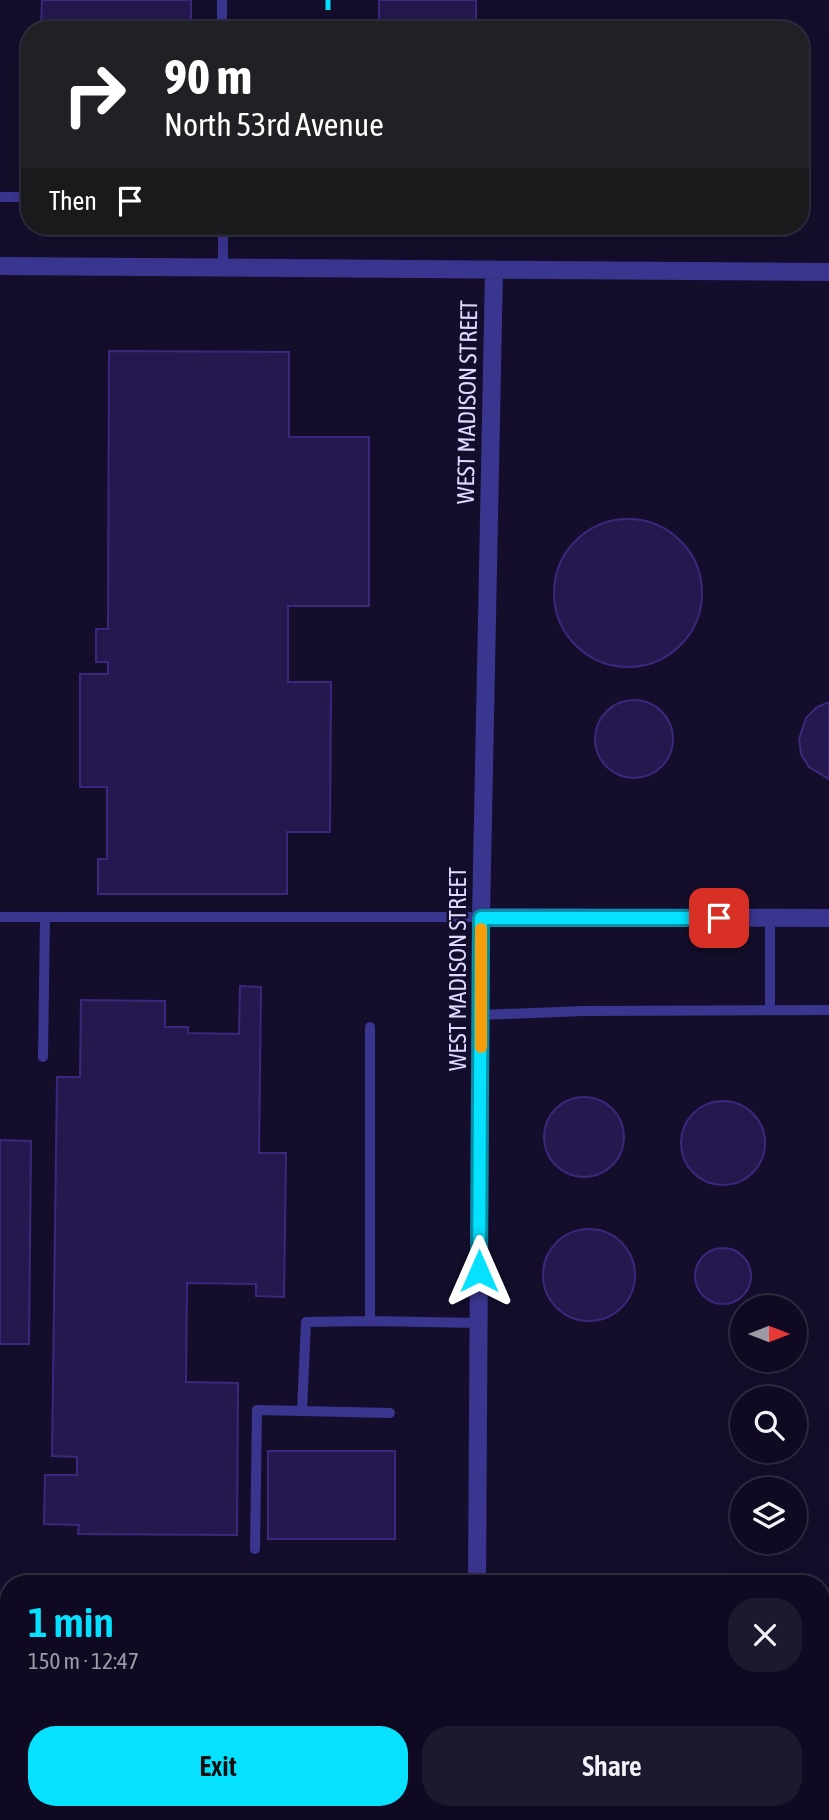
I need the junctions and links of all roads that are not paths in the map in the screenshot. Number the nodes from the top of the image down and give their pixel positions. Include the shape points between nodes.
1 (222, 0) edge
2 (222, 21) edge
3 (0, 197) edge
4 (21, 197) edge
5 (223, 235) edge
6 (0, 266) edge
7 (223, 268) junction
8 (494, 270) junction
9 (829, 272) edge
10 (45, 917) junction
11 (0, 918) edge
12 (481, 918) junction
13 (770, 918) junction
14 (829, 918) edge
15 (770, 1010) junction
16 (829, 1010) edge
17 (481, 1015) junction
18 (370, 1027) dead end
19 (43, 1057) dead end
20 (370, 1321) junction
21 (479, 1323) junction
22 (302, 1411) junction
23 (390, 1413) dead end
24 (255, 1549) dead end
25 (477, 1575) edge

1 - 2 lane
3 - 4 lane
5 - 7 lane
6 - 7 street
7 - 8 street
8 - 9 street
8 - 12 street, WEST MADISON STREET
10 - 11 lane
10 - 12 lane
10 - 19 lane
12 - 13 street
12 - 17 street, WEST MADISON STREET
13 - 14 street
13 - 15 lane
15 - 16 lane
15 - 17 lane
17 - 21 street, WEST MADISON STREET
18 - 20 lane
20 - 21 lane
20 - 22 lane via 306,1322
21 - 25 street, WEST MADISON STREET
22 - 23 lane
22 - 24 lane via 257,1410

